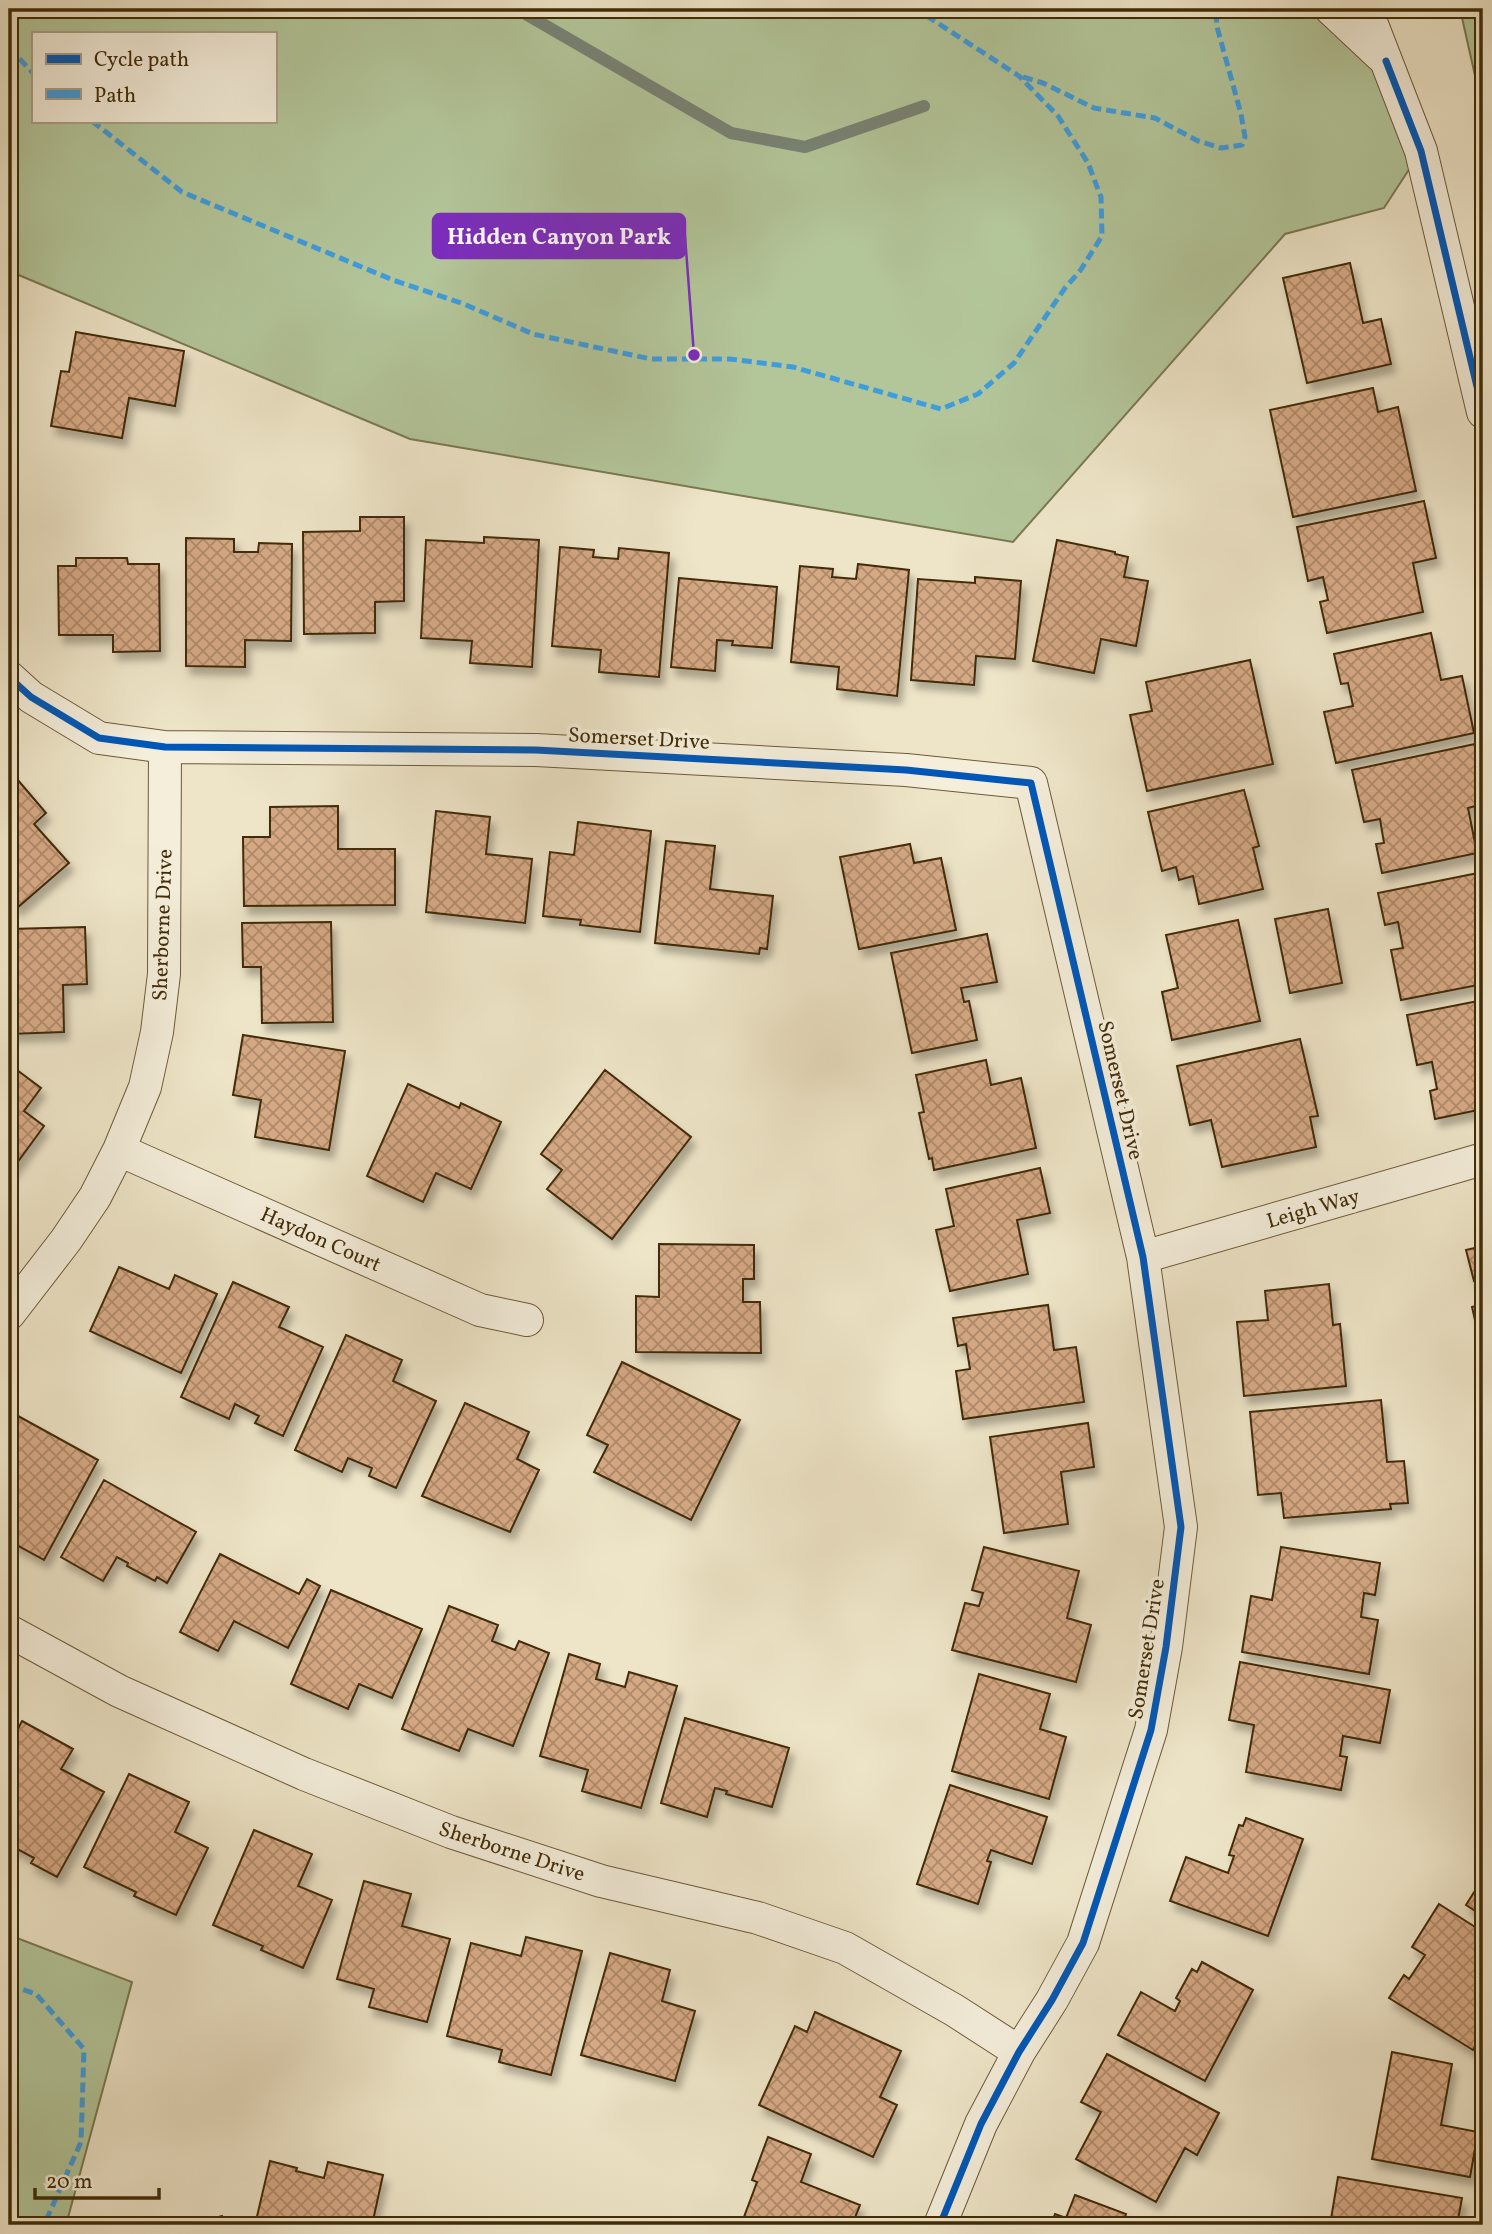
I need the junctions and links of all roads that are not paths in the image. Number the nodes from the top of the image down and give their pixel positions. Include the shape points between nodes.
1 (1332, 9) edge
2 (1366, 9) edge
3 (1386, 61) junction
4 (1483, 412) edge
5 (9, 677) edge
6 (165, 747) junction
7 (119, 1150) junction
8 (1483, 1159) edge
9 (1143, 1257) junction
10 (9, 1314) edge
11 (527, 1320) dead end
12 (9, 1631) edge
13 (1018, 2052) junction
14 (940, 2225) edge

1 - 3 street
2 - 3 street
3 - 4 street via 1421,151
5 - 6 street via 31,698 99,738
6 - 7 street, Sherborne Drive via 164,974 145,1087
6 - 9 street, Somerset Drive via 536,750 906,770 1031,783
7 - 10 street, Sherborne Drive via 95,1197
7 - 11 street, Haydon Court via 480,1310
8 - 9 street, Leigh Way
9 - 13 street, Somerset Drive via 1181,1527 1166,1647 1151,1730 1083,1943
12 - 13 street, Sherborne Drive via 119,1691 304,1774 451,1832 601,1881 758,1918 845,1948
13 - 14 street, Somerset Drive via 981,2124

